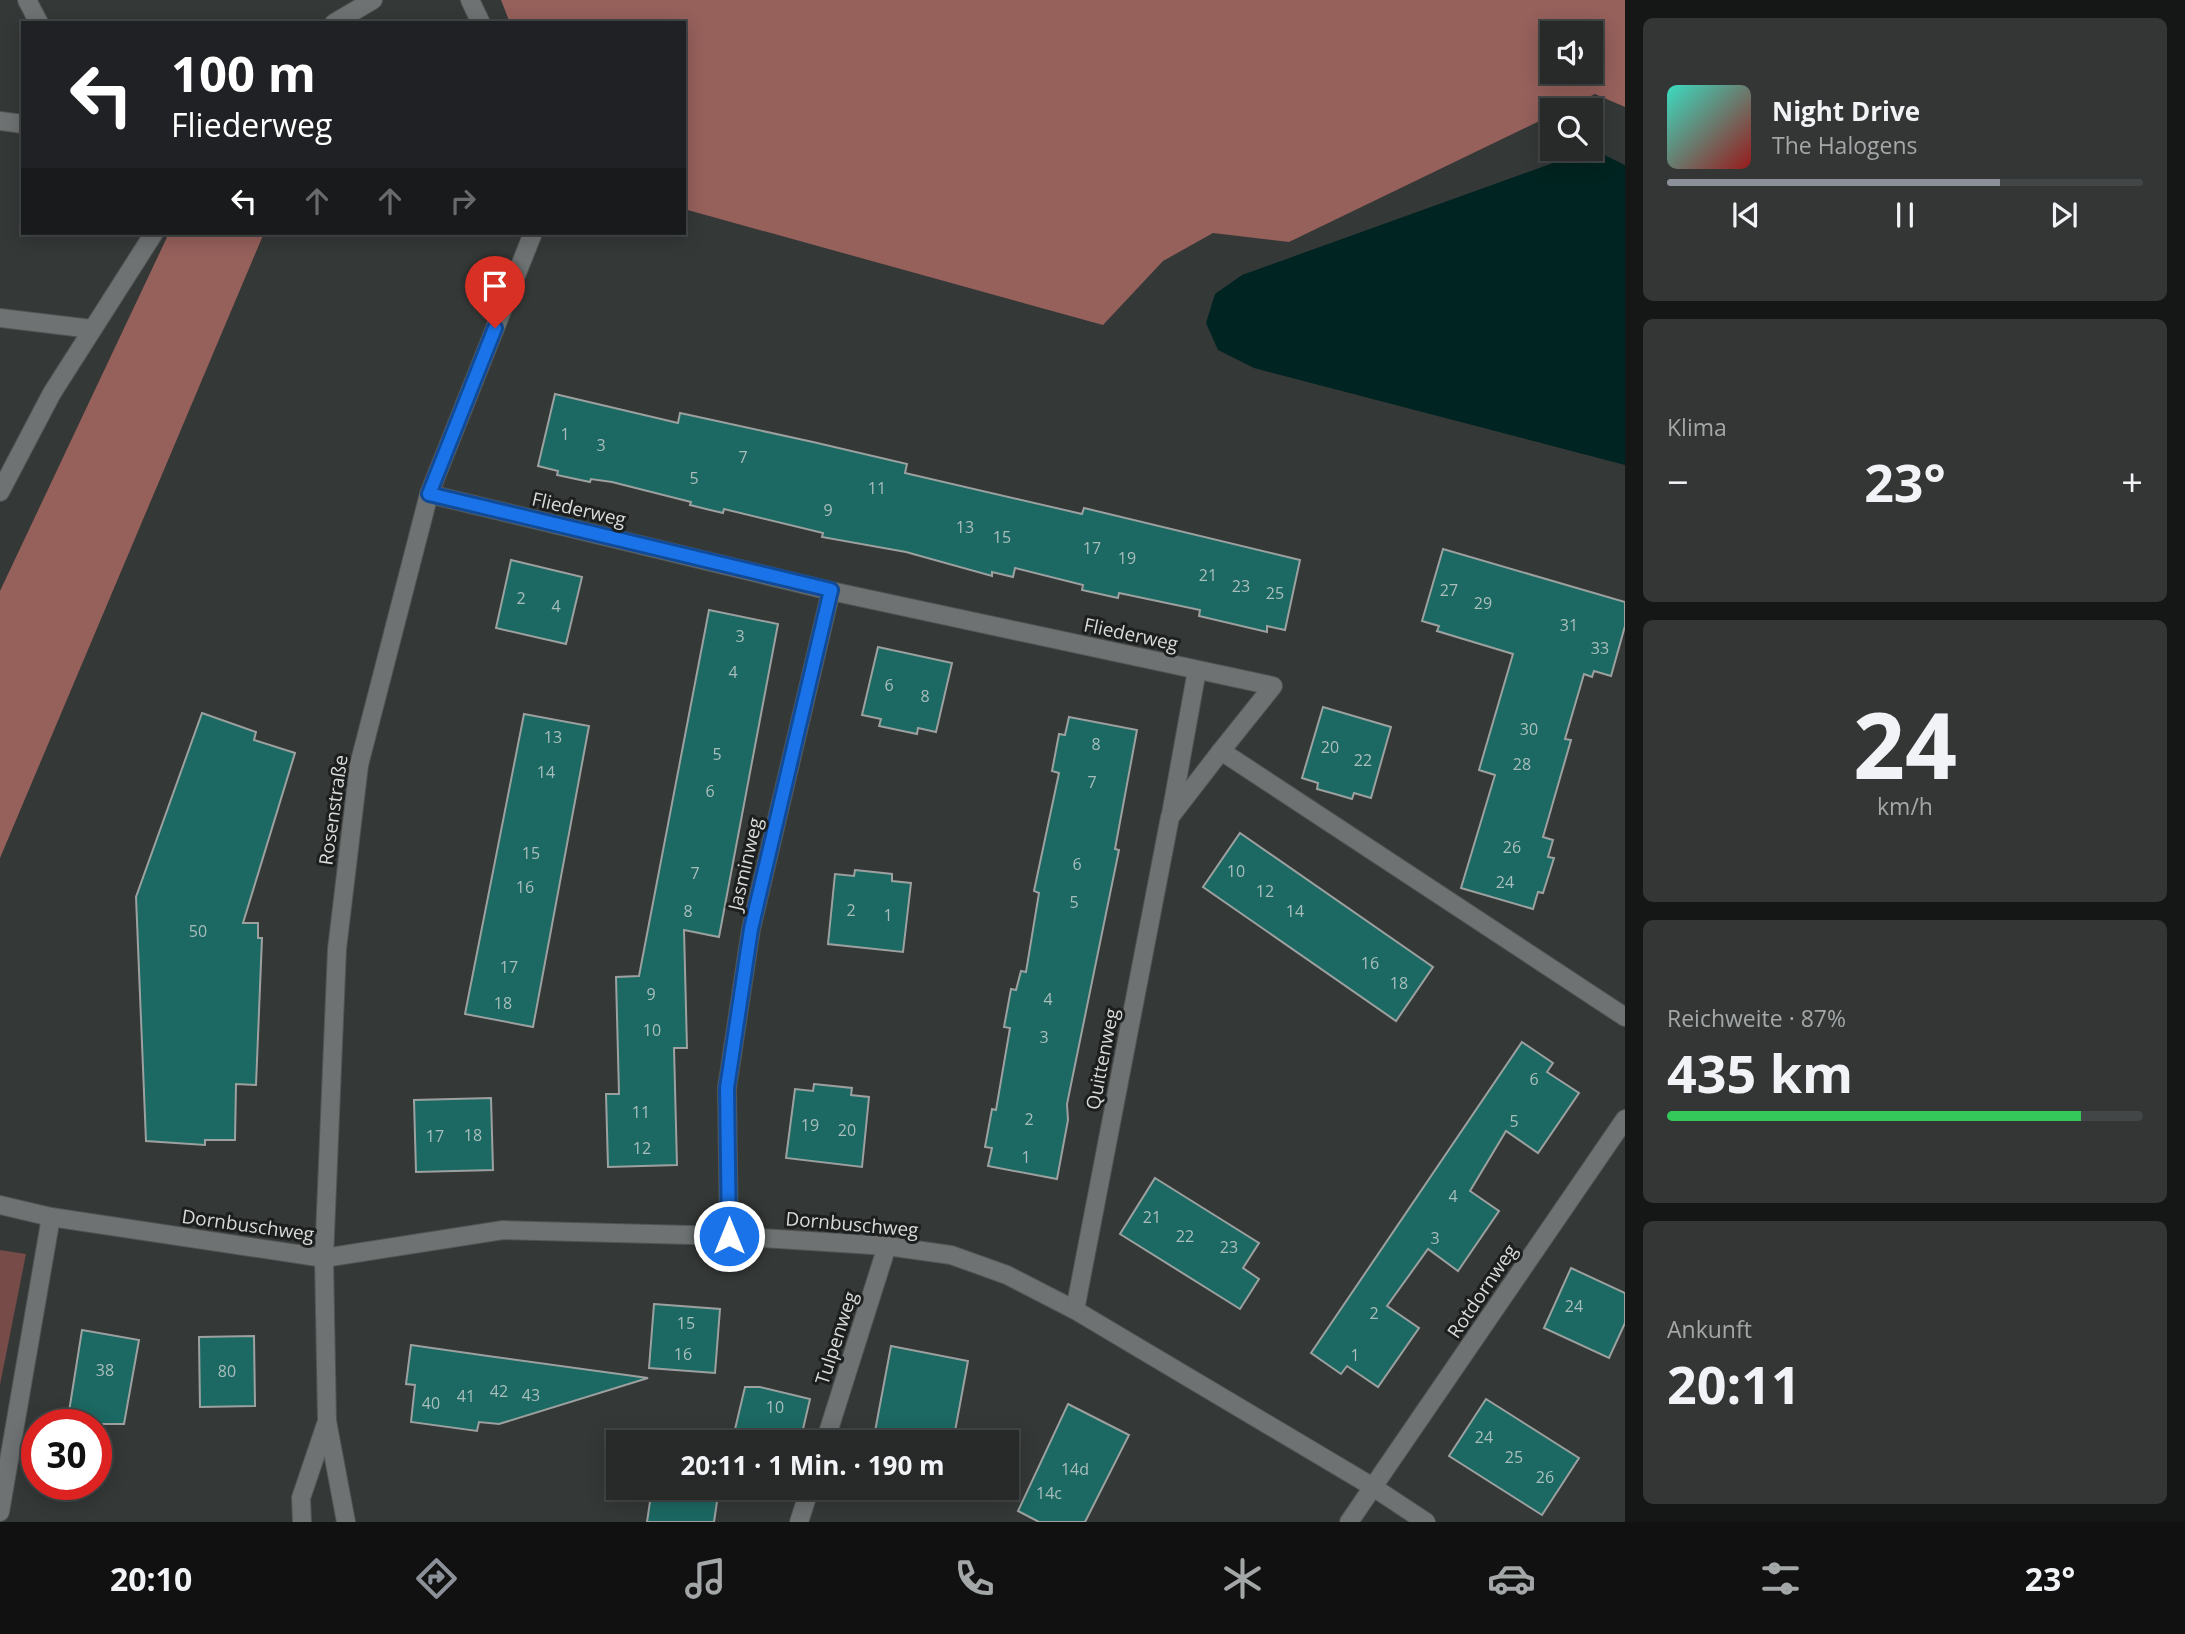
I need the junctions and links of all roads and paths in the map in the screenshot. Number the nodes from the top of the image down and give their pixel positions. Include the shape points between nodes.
1 (27, 0) edge
2 (373, 0) edge
3 (470, 0) edge
4 (37, 21) edge
5 (337, 21) edge
6 (480, 21) edge
7 (0, 121) edge
8 (21, 124) edge
9 (153, 235) edge
10 (532, 235) edge
11 (0, 318) edge
12 (92, 329) junction
13 (2, 486) edge
14 (429, 494) junction
15 (831, 590) junction
16 (1197, 670) junction
17 (1221, 751) junction
18 (1170, 817) junction
19 (1625, 1017) edge
20 (1625, 1119) edge
21 (0, 1205) edge
22 (51, 1217) junction
23 (729, 1236) junction
24 (887, 1246) junction
25 (324, 1258) junction
26 (1075, 1310) junction
27 (327, 1421) junction
28 (829, 1430) edge
29 (1373, 1487) junction
30 (806, 1500) edge
31 (0, 1512) edge
32 (302, 1522) edge
33 (346, 1522) edge
34 (799, 1522) edge
35 (1349, 1522) edge
36 (1426, 1522) edge

1 - 4 street
2 - 5 street
3 - 6 street
7 - 8 street
9 - 12 street
10 - 14 street, Rosenstraße
11 - 12 street
12 - 13 street
14 - 15 street, Fliederweg
14 - 25 street, Rosenstraße via 359,765 337,949
15 - 16 street, Fliederweg
15 - 23 street, Jasminweg via 751,929 727,1088
16 - 17 street, Fliederweg via 1273,686
16 - 18 street, Quittenweg
17 - 18 street, Quittenweg
17 - 19 street
18 - 26 street, Quittenweg
20 - 29 street, Rotdornweg
21 - 22 street, Dornbuschweg
22 - 25 street, Dornbuschweg
22 - 31 street
23 - 24 street, Dornbuschweg
23 - 25 street, Dornbuschweg via 503,1230
24 - 26 street, Dornbuschweg via 951,1255 1007,1275
24 - 28 street, Tulpenweg
25 - 27 street, Rosenstraße
26 - 29 street, Dornbuschweg
27 - 32 street, Rosenstraße via 301,1498
27 - 33 street, Rosenstraße
29 - 35 street, Rotdornweg
29 - 36 street, Dornbuschweg
30 - 34 street

